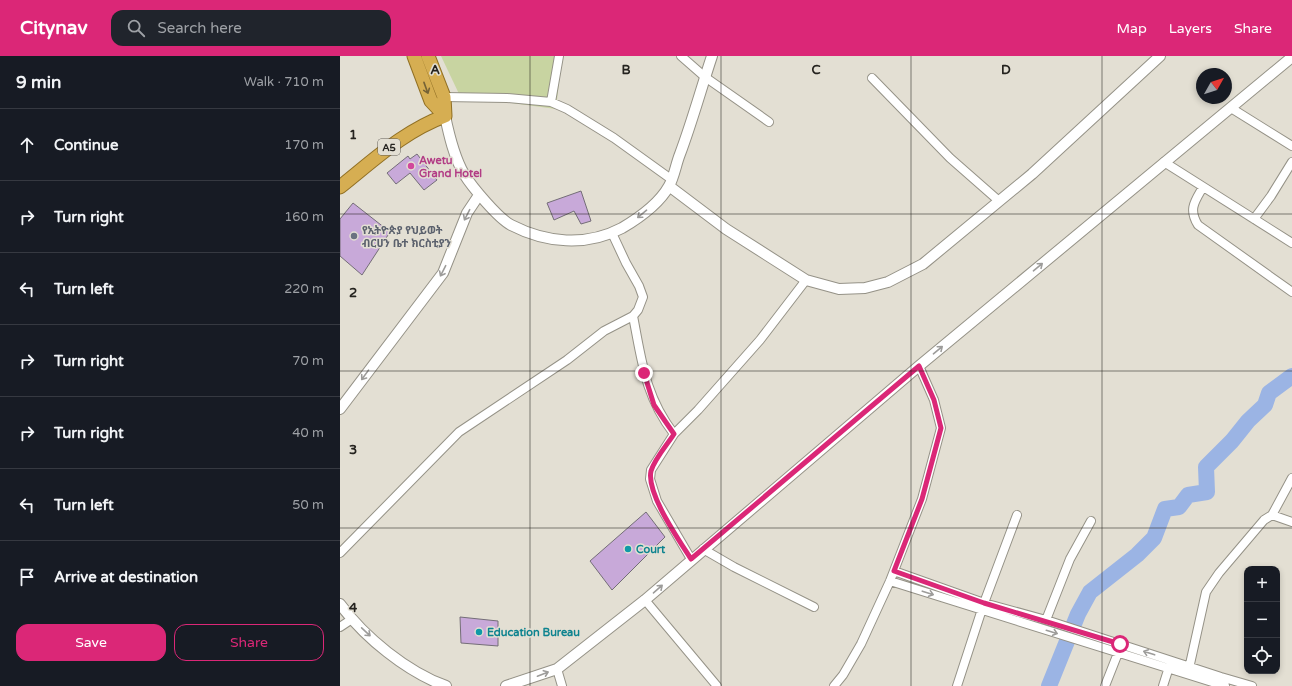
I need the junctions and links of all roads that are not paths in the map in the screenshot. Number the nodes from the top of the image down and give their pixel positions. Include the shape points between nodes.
1 (414, 56) edge
2 (428, 56) edge
3 (559, 56) edge
4 (681, 56) edge
5 (712, 56) edge
6 (1160, 56) edge
7 (1292, 57) edge
8 (705, 77) junction
9 (872, 78) dead end
10 (444, 97) junction
11 (551, 102) junction
12 (1231, 108) junction
13 (445, 116) junction
14 (769, 122) dead end
15 (1292, 146) edge
16 (1164, 162) junction
17 (1292, 162) edge
18 (670, 183) junction
19 (1203, 187) junction
20 (340, 188) edge
21 (479, 195) junction
22 (999, 201) junction
23 (1254, 219) junction
24 (612, 233) junction
25 (1292, 243) edge
26 (806, 280) junction
27 (1292, 292) edge
28 (633, 316) junction
29 (919, 366) junction
30 (340, 409) edge
31 (674, 434) junction
32 (1292, 478) edge
33 (1017, 515) dead end
34 (1272, 515) junction
35 (1091, 521) dead end
36 (1292, 522) edge
37 (703, 549) junction
38 (340, 553) edge
39 (691, 559) junction
40 (894, 571) junction
41 (890, 581) junction
42 (645, 600) junction
43 (340, 604) edge
44 (814, 607) dead end
45 (983, 607) junction
46 (352, 619) junction
47 (1046, 620) junction
48 (340, 627) edge
49 (1119, 648) junction
50 (1170, 664) junction
51 (557, 668) junction
52 (1189, 670) junction
53 (1221, 683) edge
54 (446, 686) edge
55 (506, 686) edge
56 (562, 686) edge
57 (717, 686) edge
58 (834, 686) edge
59 (957, 686) edge
60 (1105, 686) edge
61 (1163, 686) edge
62 (1252, 686) edge

1 -> 13 highway via 431,101
2 - 10 highway
3 - 11 street
4 - 8 street
5 - 8 street
6 - 22 street
7 - 12 street
8 - 14 street
8 - 18 street
9 - 22 street via 950,158
10 - 11 street
10 - 13 highway
11 - 18 street via 614,138
12 - 15 street
12 - 16 street
13 - 20 highway, A5 via 409,132
13 - 21 street via 463,173
16 - 19 street
29 -> 16 street
17 - 23 street
18 -> 24 street via 654,204 634,221
18 - 26 street via 726,229
19 - 23 street
19 - 27 street via 1192,209 1198,225
21 - 24 street via 510,224 553,239 572,242
21 -> 30 street via 467,213 443,273
22 - 26 street via 923,264 888,282 866,288 838,288
23 - 25 street
24 - 28 street via 643,297
26 - 31 street via 760,340
28 - 31 street via 648,388 662,419
28 - 38 street via 604,331 566,360 459,432
29 - 37 street
29 - 40 street via 934,400 941,428 922,499
31 - 39 street via 656,461 650,479 657,501
32 - 34 street
33 - 45 street
34 - 36 street
34 - 52 street via 1264,520 1206,592
35 - 47 street via 1070,559
37 - 39 street
37 - 44 street
42 -> 39 street
40 - 41 street
40 - 45 street
41 -> 45 street
41 - 58 street via 862,644
42 - 51 street
42 - 57 street
43 - 46 street
45 - 47 street
45 -> 49 street
45 - 59 street
46 - 48 street
46 -> 54 street via 408,668
47 - 49 street
49 - 50 street
49 - 60 street
50 - 52 street
50 - 61 street
55 -> 51 street
51 - 56 street
52 - 53 street
53 - 62 street

